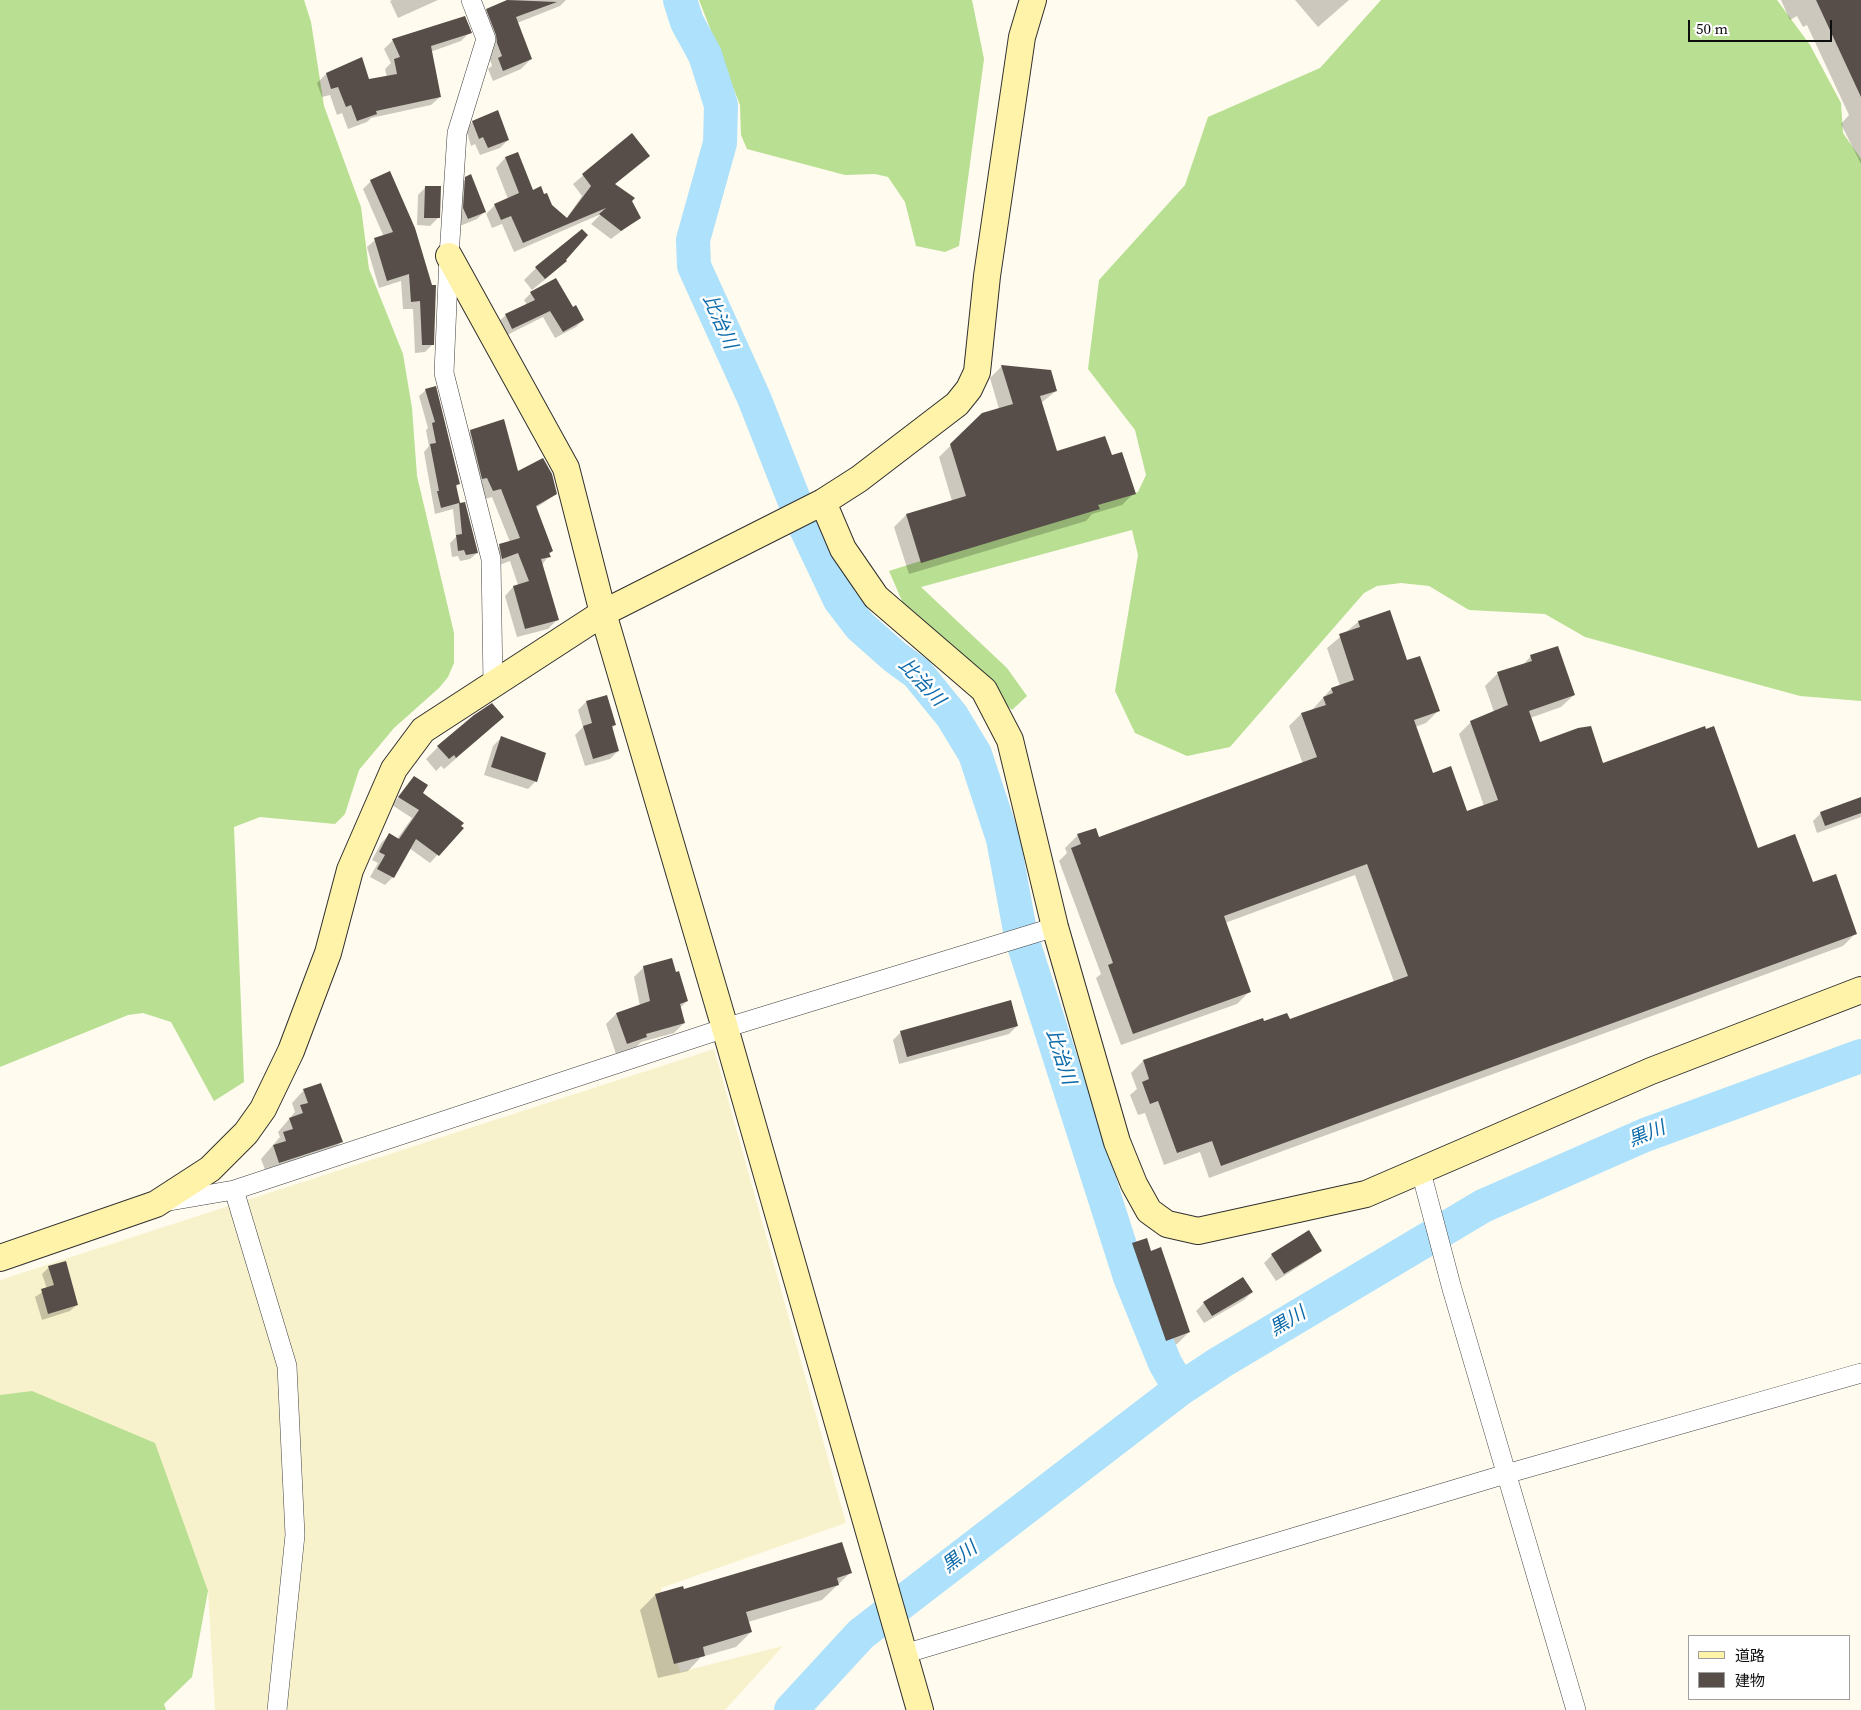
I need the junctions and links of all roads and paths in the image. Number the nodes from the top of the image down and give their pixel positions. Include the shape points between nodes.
1 (472, 0) edge
2 (1033, 0) edge
3 (449, 256) junction
4 (823, 502) junction
5 (603, 613) junction
6 (493, 684) junction
7 (1055, 927) junction
8 (1861, 990) edge
9 (725, 1028) junction
10 (1423, 1179) junction
11 (234, 1190) junction
12 (156, 1204) junction
13 (0, 1258) edge
14 (1861, 1373) edge
15 (1506, 1474) junction
16 (904, 1654) junction
17 (277, 1710) edge
18 (920, 1710) edge
19 (1576, 1710) edge

1 - 3 street via 486,39 457,133
2 - 4 street via 1022,37 987,276 977,372 957,404 859,479
3 - 5 street via 566,468
3 - 6 street via 444,373 491,558
4 - 5 street
4 - 7 street via 844,548 876,597 984,690 1010,740
5 - 6 street
5 - 9 street
6 - 12 street via 423,730 394,769 350,870 328,953 291,1051 263,1109 246,1134 210,1169
7 - 9 street
7 - 10 street via 1117,1142 1149,1211 1167,1224 1198,1231
8 - 10 street via 1651,1071
9 - 11 street
9 - 16 street
10 - 15 street
11 - 12 street
11 - 17 street via 287,1366 295,1535
12 - 13 street
14 - 15 street
15 - 16 street
15 - 19 street
16 - 18 street

